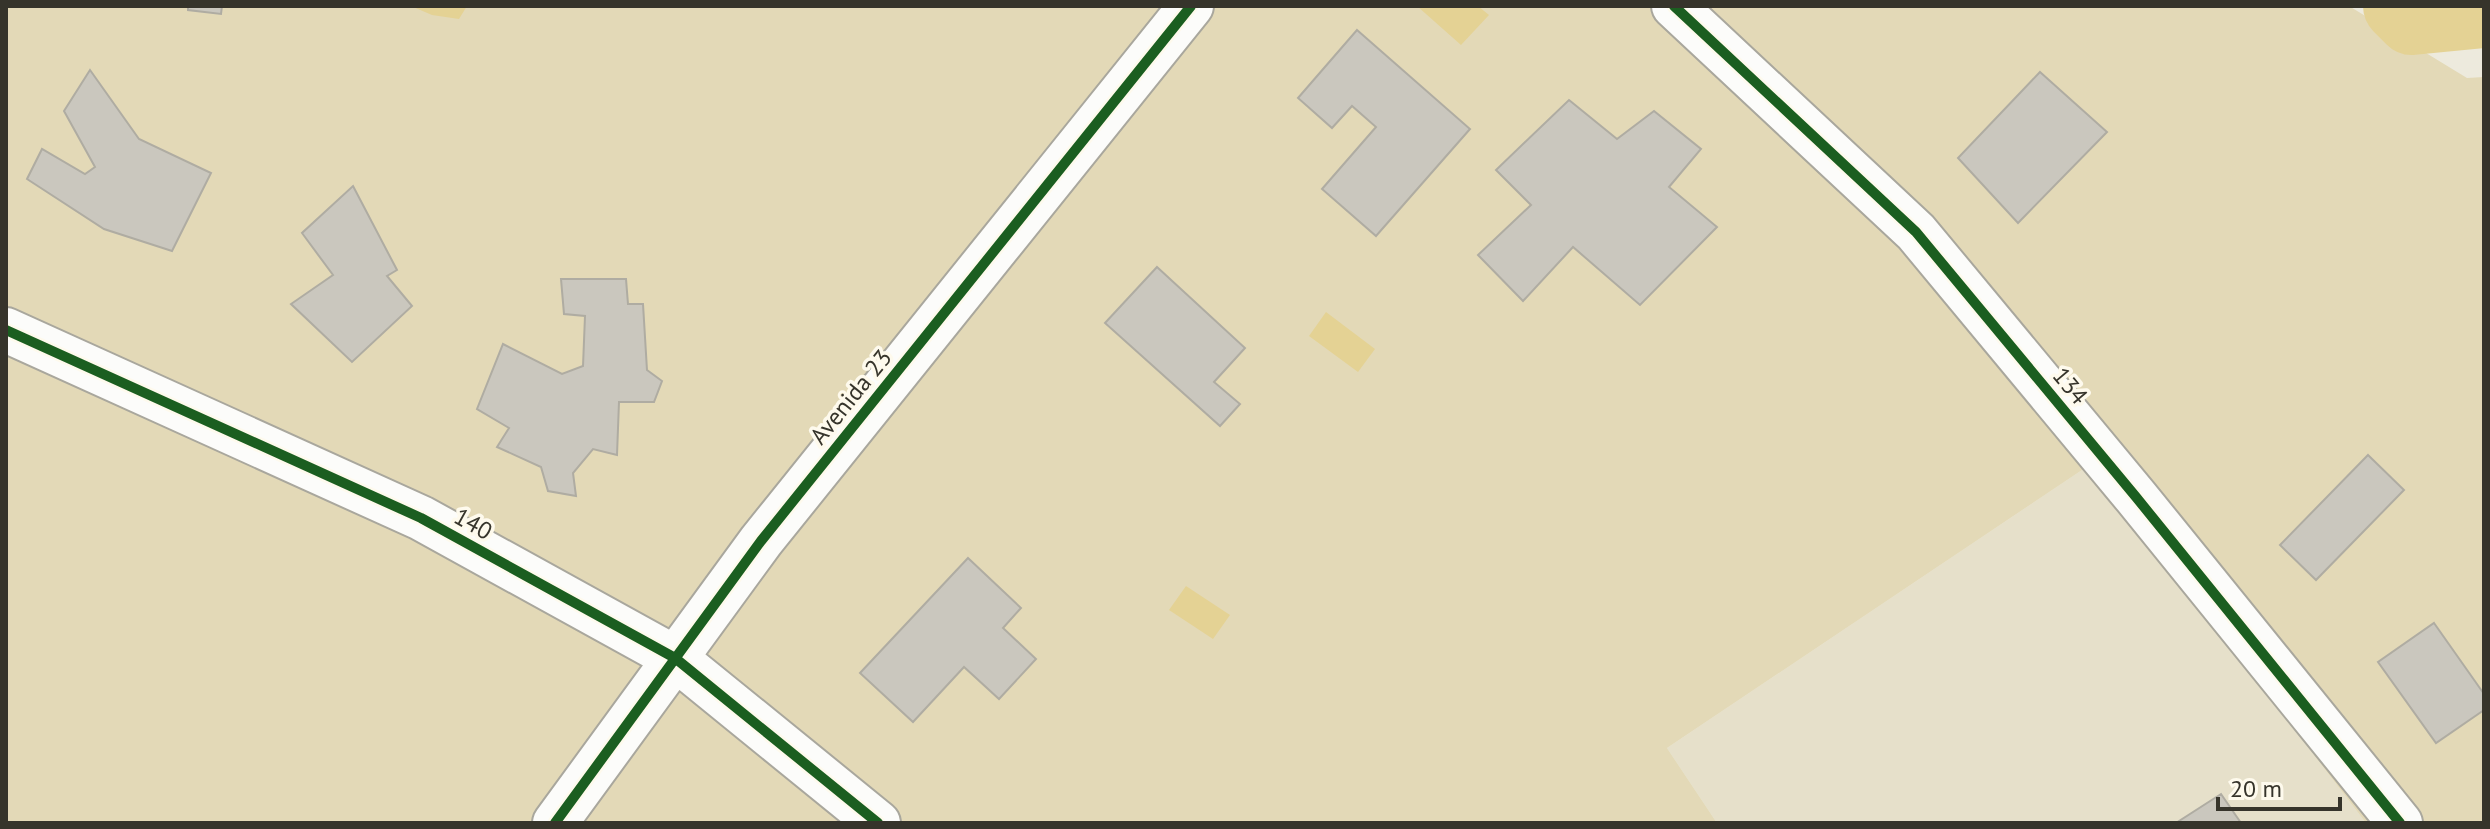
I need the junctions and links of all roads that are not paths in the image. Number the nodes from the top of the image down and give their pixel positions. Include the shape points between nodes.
1 (1191, 6) edge
2 (1674, 6) edge
3 (6, 330) edge
4 (675, 658) junction
5 (555, 823) edge
6 (878, 823) edge
7 (2400, 823) edge

1 - 4 street, Avenida 23 via 761,541
2 - 7 street, 134 via 1916,232
3 - 4 street, 140 via 421,518
4 - 5 street, Avenida 23
4 - 6 street, 140

